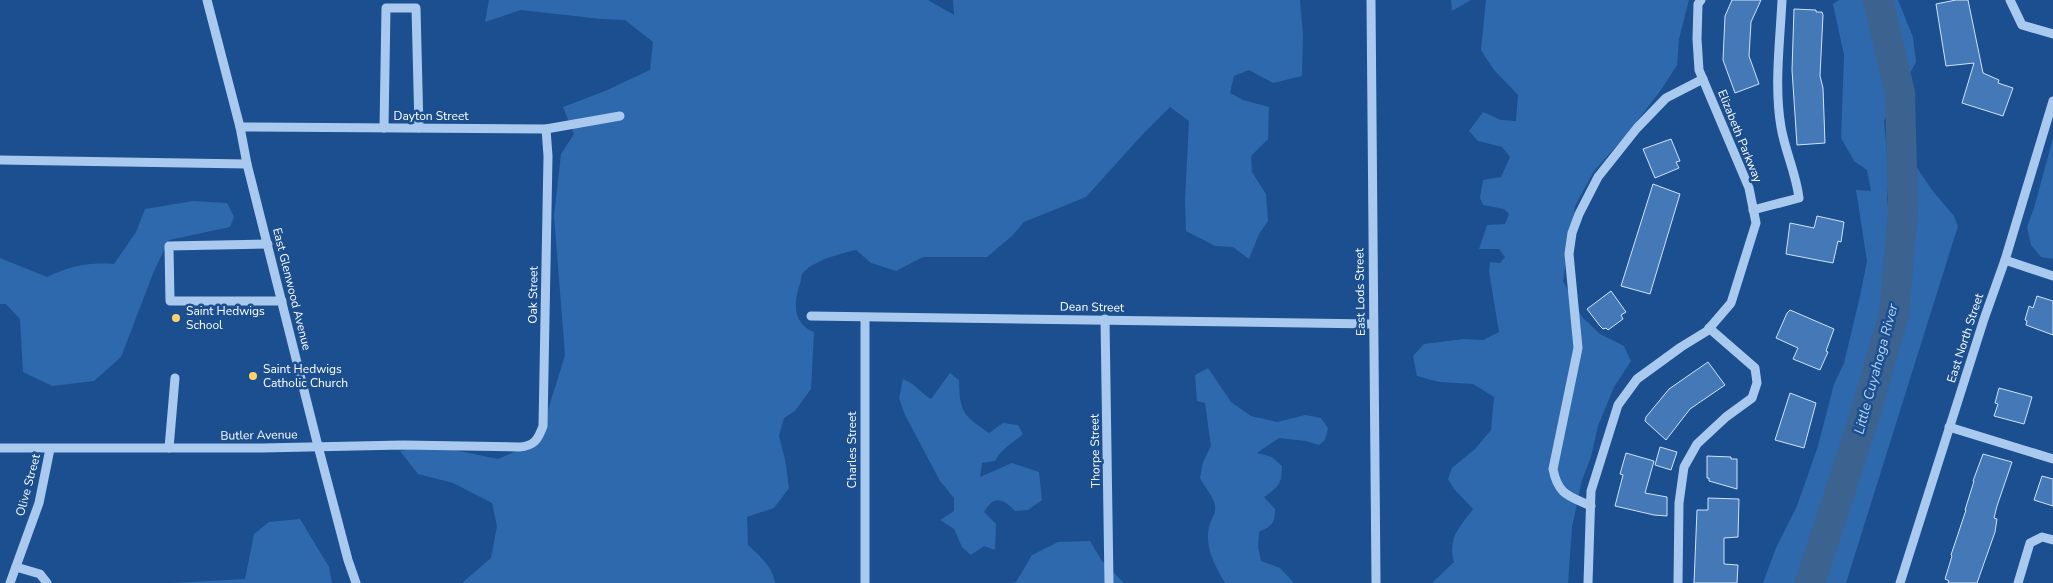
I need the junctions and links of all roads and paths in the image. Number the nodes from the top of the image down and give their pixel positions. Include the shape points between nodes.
1 (207, 0) edge
2 (1371, 0) edge
3 (1700, 0) edge
4 (1782, 0) edge
5 (2010, 0) edge
6 (2053, 34) edge
7 (1703, 79) junction
8 (2053, 100) edge
9 (620, 116) dead end
10 (240, 127) junction
11 (384, 128) junction
12 (419, 128) junction
13 (546, 129) junction
14 (0, 160) edge
15 (247, 164) junction
16 (1754, 210) junction
17 (268, 244) junction
18 (2005, 260) junction
19 (2053, 276) edge
20 (282, 301) junction
21 (812, 316) dead end
22 (866, 318) junction
23 (1106, 319) junction
24 (1373, 324) junction
25 (1709, 328) junction
26 (175, 378) dead end
27 (1949, 427) junction
28 (318, 446) junction
29 (519, 447) joint
30 (0, 448) edge
31 (170, 448) junction
32 (50, 449) junction
33 (2053, 459) edge
34 (1591, 506) junction
35 (2053, 540) edge
36 (16, 567) junction
37 (10, 583) edge
38 (47, 583) edge
39 (356, 583) edge
40 (866, 583) edge
41 (1109, 583) edge
42 (1376, 583) edge
43 (1588, 583) edge
44 (1678, 583) edge
45 (1900, 583) edge
46 (2018, 583) edge

1 - 10 street, East Glenwood Avenue
2 - 24 street, East Lods Street
3 - 7 street, Elizabeth Parkway via 1697,39
4 - 16 street via 1778,100 1781,129 1799,198
5 - 6 street via 2022,25
7 - 16 street, Elizabeth Parkway via 1749,188
7 - 34 street via 1666,98 1637,128 1587,195 1572,233 1569,254 1578,348 1553,469 1560,490
8 - 18 street, East North Street
9 - 13 street, Dayton Street
10 - 11 street, Dayton Street
10 - 15 street, East Glenwood Avenue
11 - 12 street, Dayton Street
11 - 12 street via 386,8 416,8
12 - 13 street, Dayton Street
13 - 29 street, Oak Street via 543,426 533,444
14 - 15 street
15 - 17 street, East Glenwood Avenue
16 - 25 street, Elizabeth Parkway via 1756,222 1732,302
17 - 20 street, East Glenwood Avenue
17 - 20 street via 170,246 170,301
18 - 19 street
18 - 27 street, East North Street
20 - 28 street, East Glenwood Avenue
21 - 22 street, Dean Street
22 - 23 street, Dean Street
22 - 40 street, Charles Street
23 - 24 street, Dean Street
23 - 41 street, Thorpe Street
24 - 42 street, East Lods Street
25 - 34 street, Elizabeth Parkway via 1637,379 1618,405 1592,491
25 - 44 street via 1755,368 1756,383 1752,398 1697,444 1684,467 1679,503
26 - 31 street
27 - 33 street
27 - 45 street, East North Street
28 - 29 street, Butler Avenue
28 - 31 street, Butler Avenue
28 - 39 street, East Glenwood Avenue
30 - 32 street, Butler Avenue
31 - 32 street, Butler Avenue
32 - 36 street, Olive Street via 39,503
34 - 43 street, Elizabeth Parkway
35 - 46 street via 2042,538 2030,543
36 - 37 street, Olive Street
36 - 38 street via 40,574

